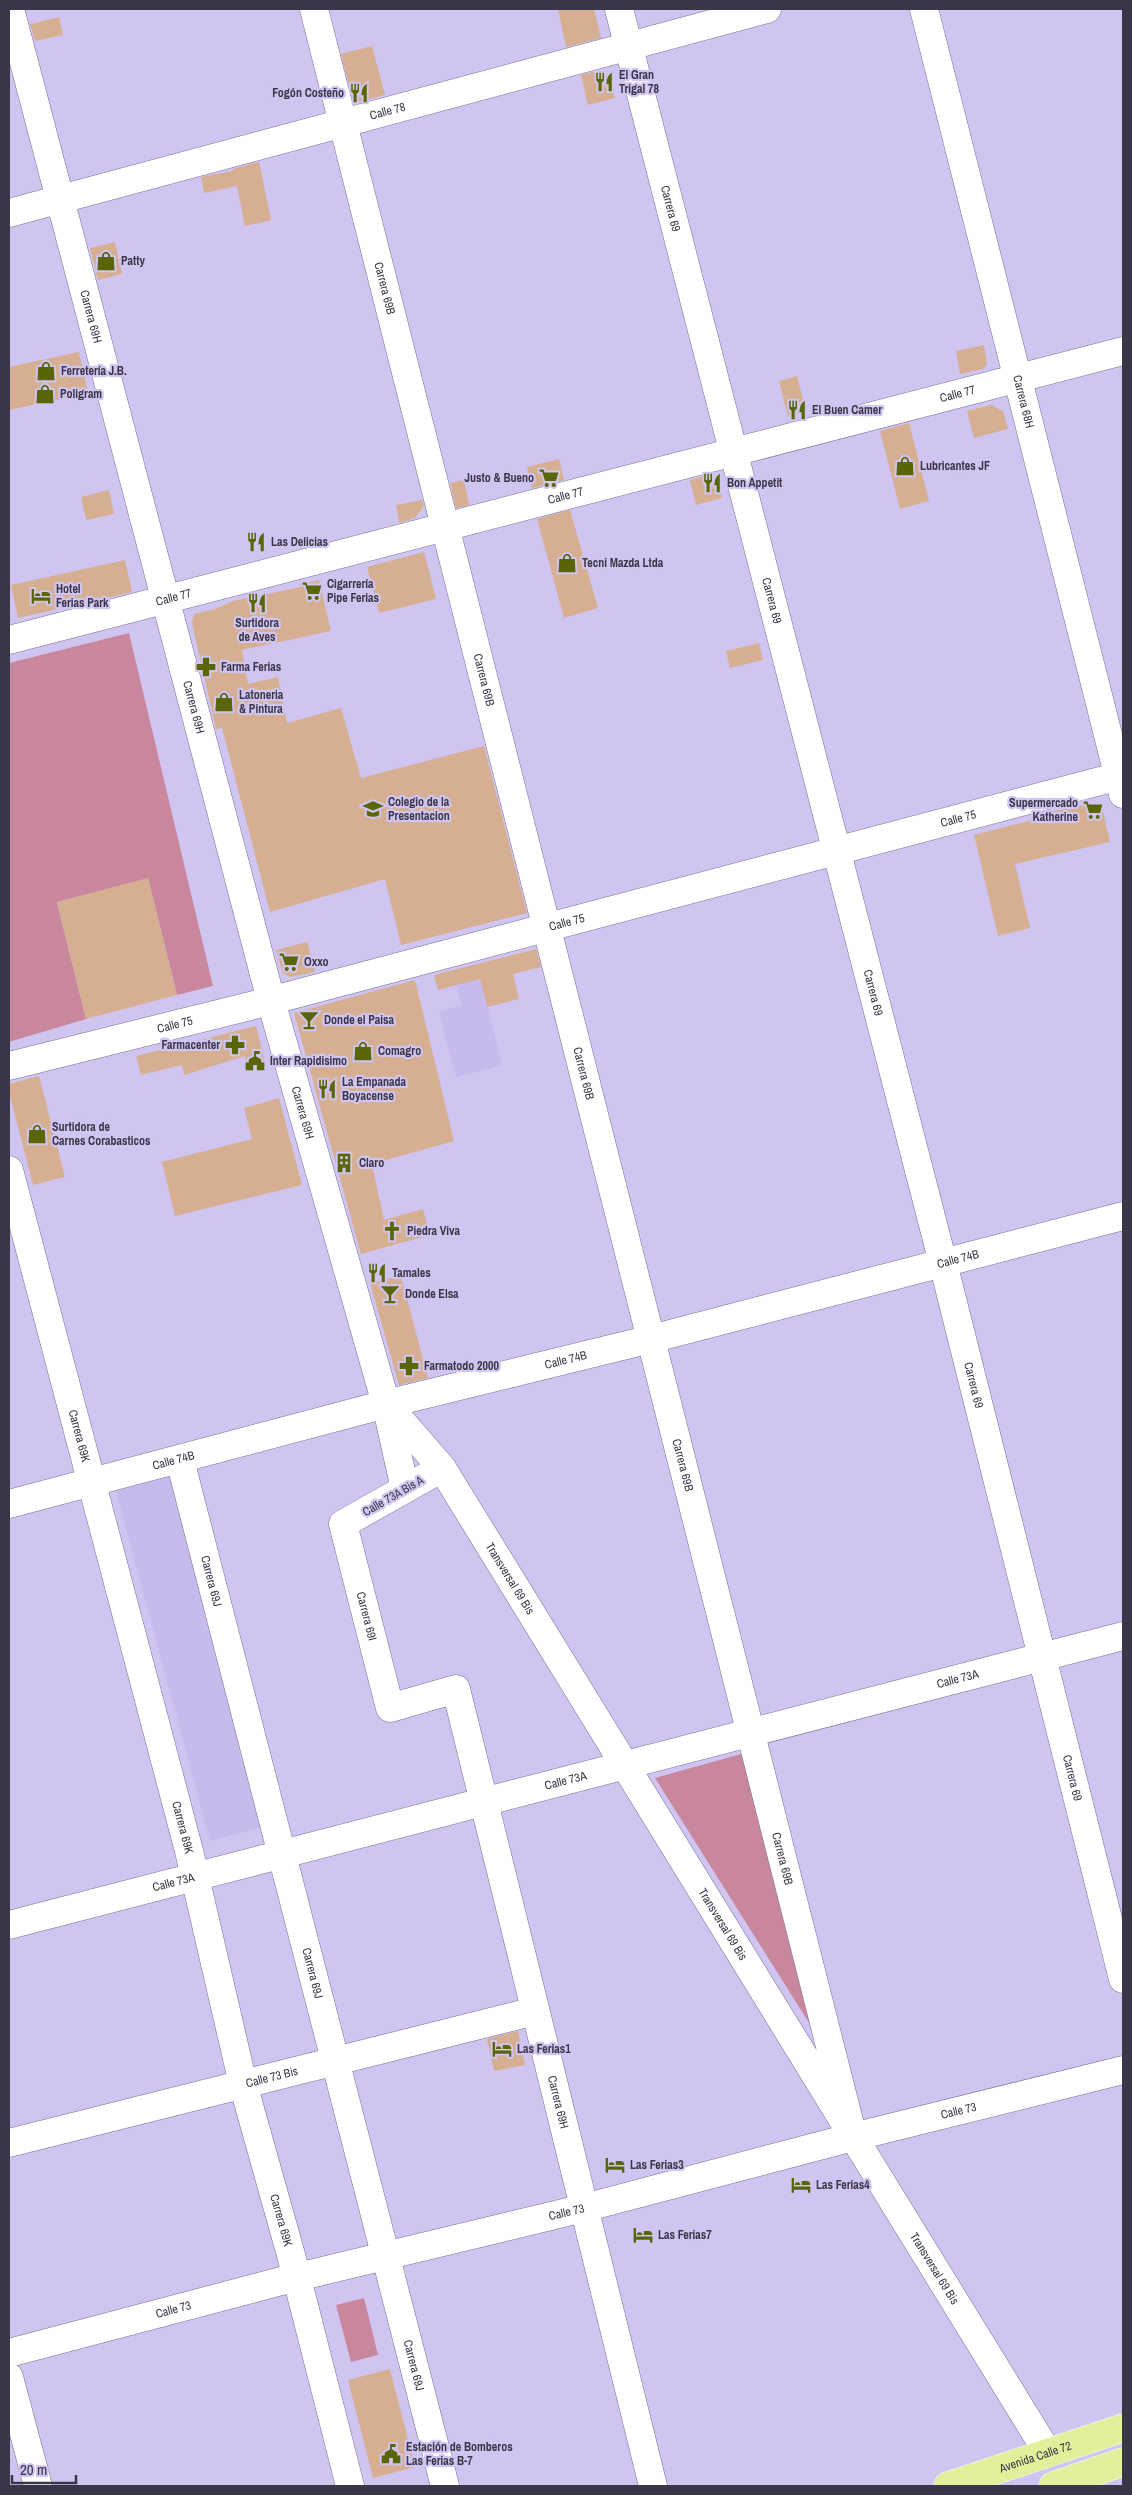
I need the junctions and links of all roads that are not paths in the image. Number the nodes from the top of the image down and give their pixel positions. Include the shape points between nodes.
1 (10, 9) edge
2 (314, 9) edge
3 (619, 9) edge
4 (766, 9) edge
5 (924, 9) edge
6 (629, 46) junction
7 (343, 124) junction
8 (61, 200) junction
9 (9, 213) edge
10 (1123, 350) edge
11 (1018, 378) junction
12 (734, 452) junction
13 (445, 526) junction
14 (166, 600) junction
15 (9, 640) edge
16 (1122, 781) edge
17 (837, 850) junction
18 (547, 927) junction
19 (271, 1001) junction
20 (9, 1066) edge
21 (9, 1170) edge
22 (1123, 1216) edge
23 (943, 1263) junction
24 (651, 1339) junction
25 (386, 1404) junction
26 (180, 1460) junction
27 (442, 1468) junction
28 (92, 1483) junction
29 (405, 1489) junction
30 (9, 1504) edge
31 (343, 1524) joint
32 (1123, 1636) edge
33 (1043, 1656) junction
34 (456, 1689) joint
35 (751, 1732) junction
36 (624, 1764) junction
37 (484, 1801) junction
38 (282, 1853) junction
39 (195, 1875) junction
40 (9, 1925) edge
41 (1123, 1979) edge
42 (536, 2010) junction
43 (335, 2061) junction
44 (1123, 2070) edge
45 (243, 2084) junction
46 (853, 2136) junction
47 (9, 2143) edge
48 (584, 2208) junction
49 (386, 2256) junction
50 (297, 2278) junction
51 (9, 2353) edge
52 (9, 2377) edge
53 (1123, 2428) edge
54 (1048, 2453) junction
55 (1123, 2462) edge
56 (38, 2486) edge
57 (350, 2486) edge
58 (445, 2486) edge
59 (653, 2486) edge
60 (948, 2486) edge
61 (1053, 2486) edge

1 - 8 street, Carrera 69H
2 - 7 street, Carrera 69B
3 - 6 street, Carrera 69
4 - 6 street, Calle 78
5 - 11 street, Carrera 68H
6 - 7 street, Calle 78
6 - 12 street, Carrera 69
7 - 8 street, Calle 78
7 - 13 street, Carrera 69B
8 - 9 street, Calle 78
8 - 14 street, Carrera 69H
10 - 11 street, Calle 77
11 - 12 street, Calle 77
11 - 16 street, Carrera 68H
12 - 13 street, Calle 77
12 - 17 street, Carrera 69
13 - 14 street, Calle 77
13 - 18 street, Carrera 69B
14 - 15 street, Calle 77
14 - 19 street, Carrera 69H
16 - 17 street, Calle 75
17 - 18 street, Calle 75
17 - 23 street, Carrera 69
18 - 19 street, Calle 75
18 - 24 street, Carrera 69B
19 - 20 street, Calle 75
19 - 25 street, Carrera 69H
21 - 28 street, Carrera 69K
22 - 23 street, Calle 74B
23 - 24 street, Calle 74B
23 - 33 street, Carrera 69
24 - 25 street, Calle 74B
24 - 35 street, Carrera 69B
25 - 26 street, Calle 74B
25 - 27 street, Transversal 69 Bis
25 - 29 street
26 - 28 street, Calle 74B
26 - 38 street, Carrera 69J
27 - 29 street, Calle 73A Bis A
27 - 36 street, Transversal 69 Bis
28 - 30 street, Calle 74B
28 - 39 street, Carrera 69K
29 - 31 street, Calle 73A Bis A
31 - 34 street, Carrera 69I via 390,1708
32 - 33 street, Calle 73A
33 - 35 street, Calle 73A
33 - 41 street, Carrera 69
34 - 37 street, Carrera 69H
35 - 36 street, Calle 73A
35 - 46 street, Carrera 69B
36 - 37 street, Calle 73A
36 - 46 street, Transversal 69 Bis
37 - 38 street, Calle 73A
37 - 42 street, Carrera 69H
38 - 39 street, Calle 73A
38 - 43 street, Carrera 69J
39 - 40 street, Calle 73A
39 - 45 street, Carrera 69K
42 - 43 street, Calle 73 Bis
42 - 48 street, Carrera 69H
43 - 45 street, Calle 73 Bis
43 - 49 street, Carrera 69J
44 - 46 street, Calle 73
45 - 47 street, Calle 73 Bis
45 - 50 street, Carrera 69K
46 - 48 street, Calle 73
46 - 54 street, Transversal 69 Bis
48 - 49 street, Calle 73
48 - 59 street, Carrera 69H
49 - 50 street, Calle 73
49 - 58 street, Carrera 69J
50 - 51 street, Calle 73
50 - 57 street, Carrera 69K
52 - 56 street
53 - 54 main road, Avenida Calle 72
54 - 60 main road, Avenida Calle 72
55 - 61 main road

